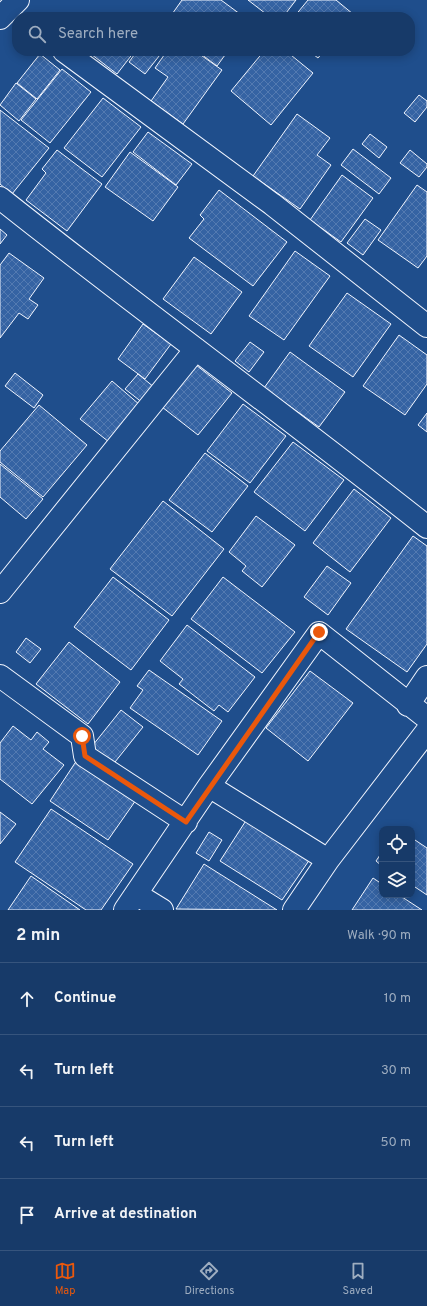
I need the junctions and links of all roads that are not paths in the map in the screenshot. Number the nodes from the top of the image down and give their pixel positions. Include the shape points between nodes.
1 (71, 56) edge
2 (0, 198) edge
3 (427, 326) edge
4 (196, 349) junction
5 (427, 527) edge
6 (0, 592) edge
7 (0, 676) edge
8 (427, 677) edge
9 (408, 705) junction
10 (427, 718) edge
11 (427, 731) edge
12 (209, 786) junction
13 (186, 822) junction
14 (328, 860) junction
15 (131, 902) edge
16 (162, 910) edge
17 (294, 910) edge

1 - 3 street via 272,204
2 - 4 street
4 - 5 street
4 - 6 street
7 - 13 street via 82,736 85,756
8 - 9 street
9 - 10 street
9 - 12 street via 319,632
11 - 14 street
12 - 13 street
12 - 14 street
13 - 15 street
14 - 17 street
15 - 16 street

